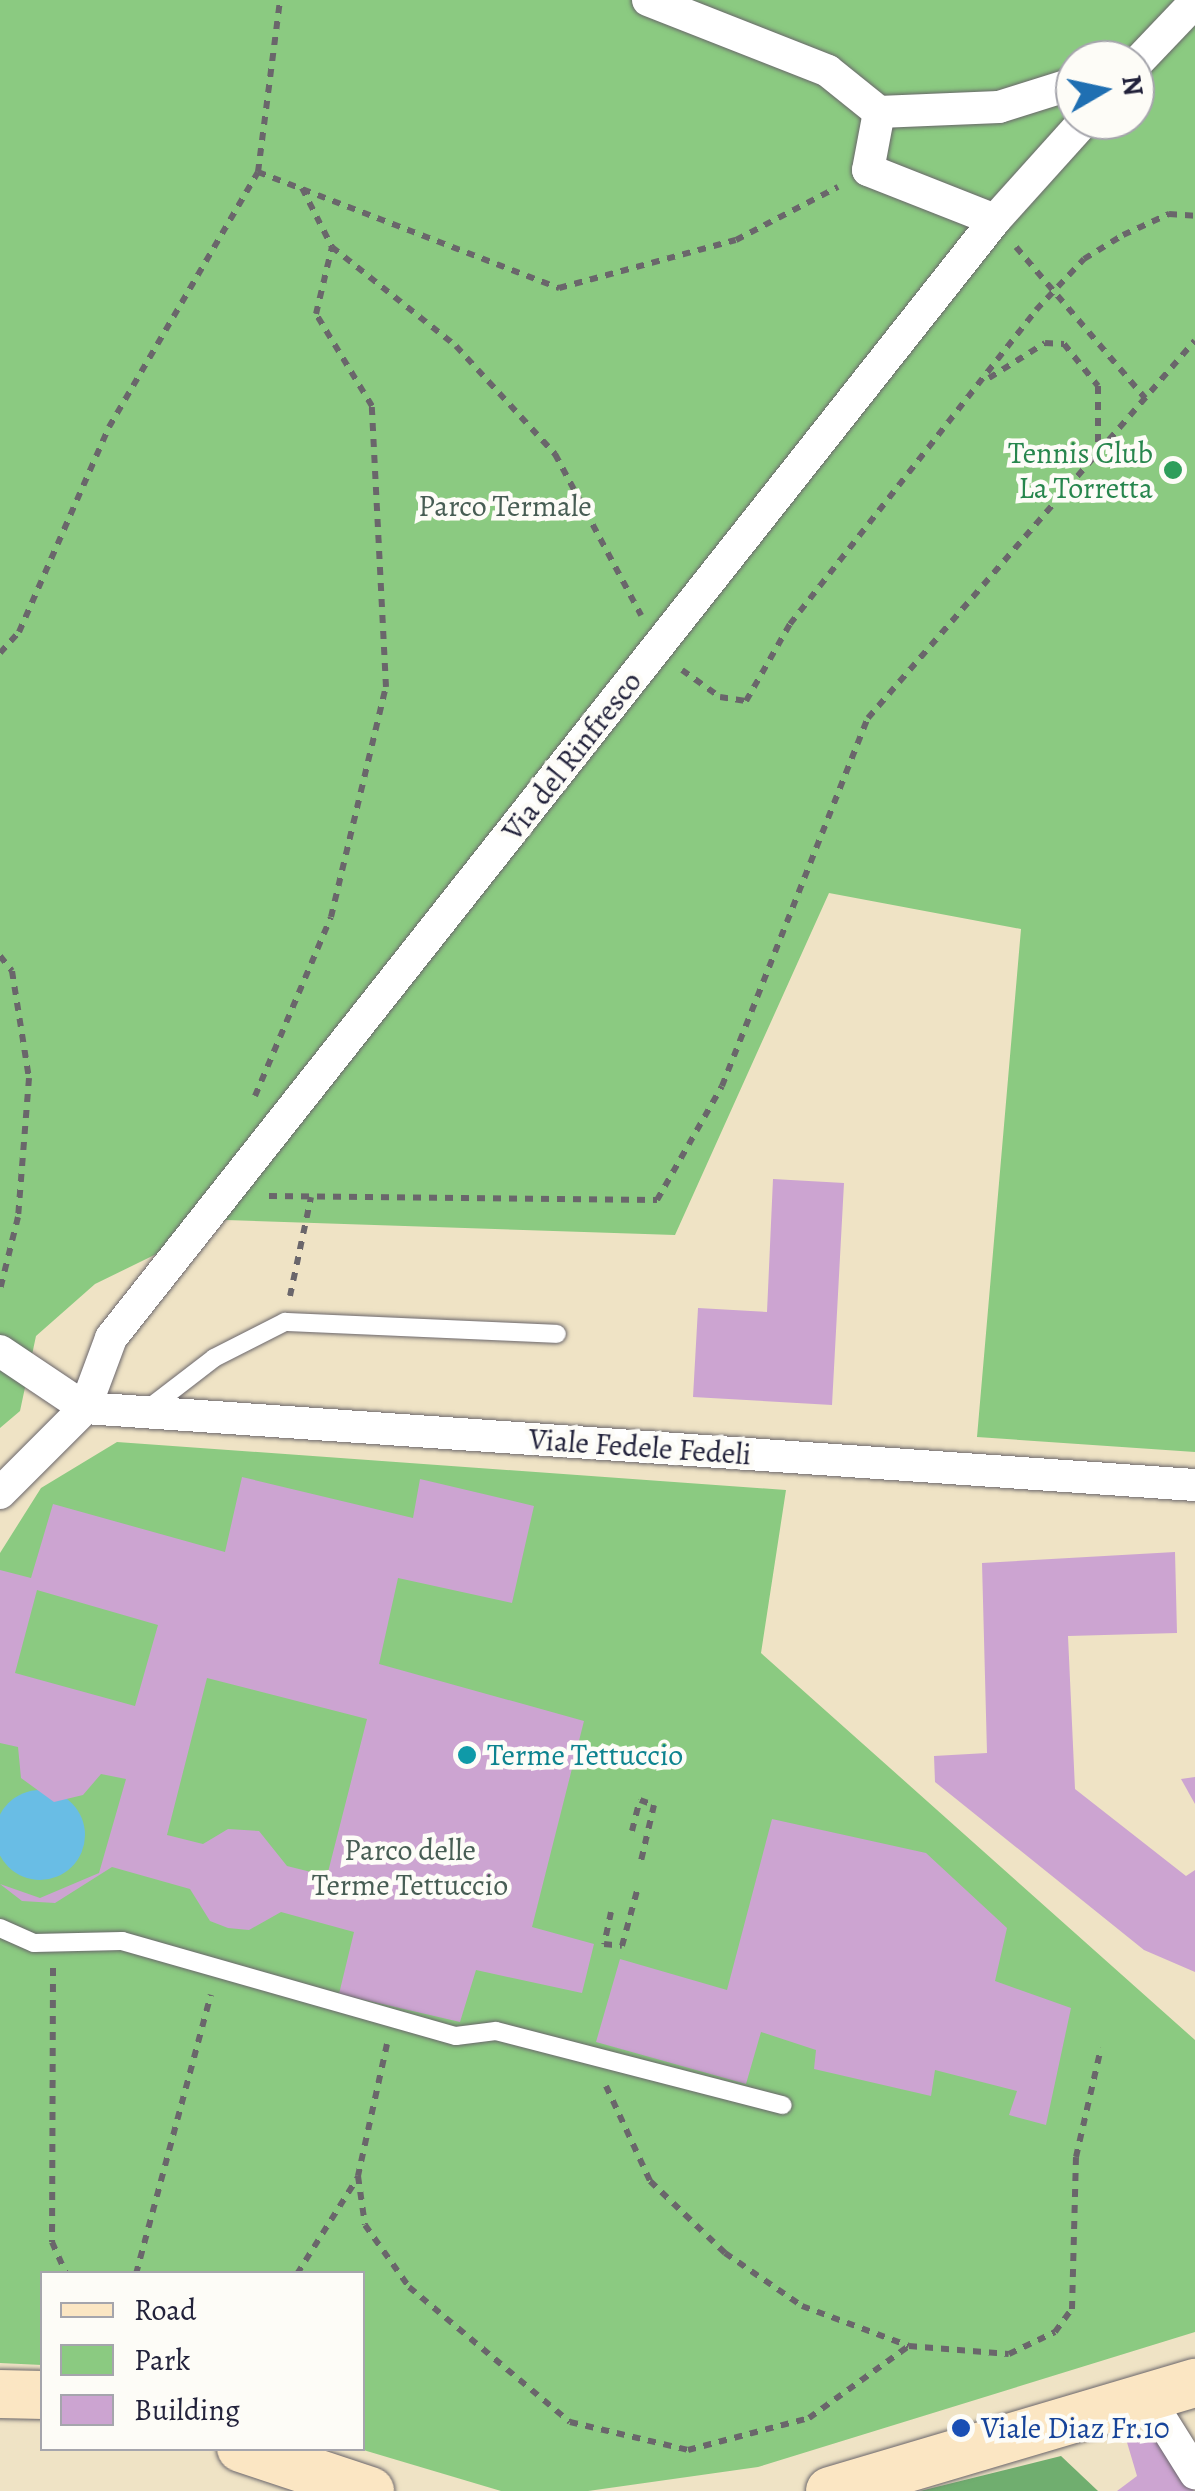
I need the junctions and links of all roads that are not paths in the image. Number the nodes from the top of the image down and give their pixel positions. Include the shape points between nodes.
1 (648, 0) edge
2 (1195, 2) edge
3 (1155, 44) edge
4 (1055, 89) edge
5 (879, 112) junction
6 (1067, 140) edge
7 (986, 232) junction
8 (557, 1334) dead end
9 (0, 1351) edge
10 (85, 1408) junction
11 (144, 1412) junction
12 (1195, 1485) edge
13 (0, 1493) edge
14 (0, 1928) edge
15 (783, 2105) dead end
16 (1195, 2383) edge
17 (0, 2394) edge
18 (40, 2395) edge
19 (1148, 2398) junction
20 (250, 2451) edge
21 (1195, 2472) edge
22 (370, 2491) edge
23 (830, 2491) edge

1 - 5 street via 828,72
2 - 3 street
4 - 5 street via 999,106
5 - 7 street via 868,170
6 - 7 street, Via del Rinfresco
7 - 10 street, Via del Rinfresco via 111,1338
8 - 11 lane via 285,1322 214,1358
9 - 10 street
10 - 11 street, Viale Fedele Fedeli
10 - 13 street
11 - 12 street, Viale Fedele Fedeli
14 - 15 lane via 54,1943 122,1941 393,2018 598,2056
16 - 19 main road
17 - 18 main road
19 - 21 street
19 - 23 main road
20 - 22 main road

